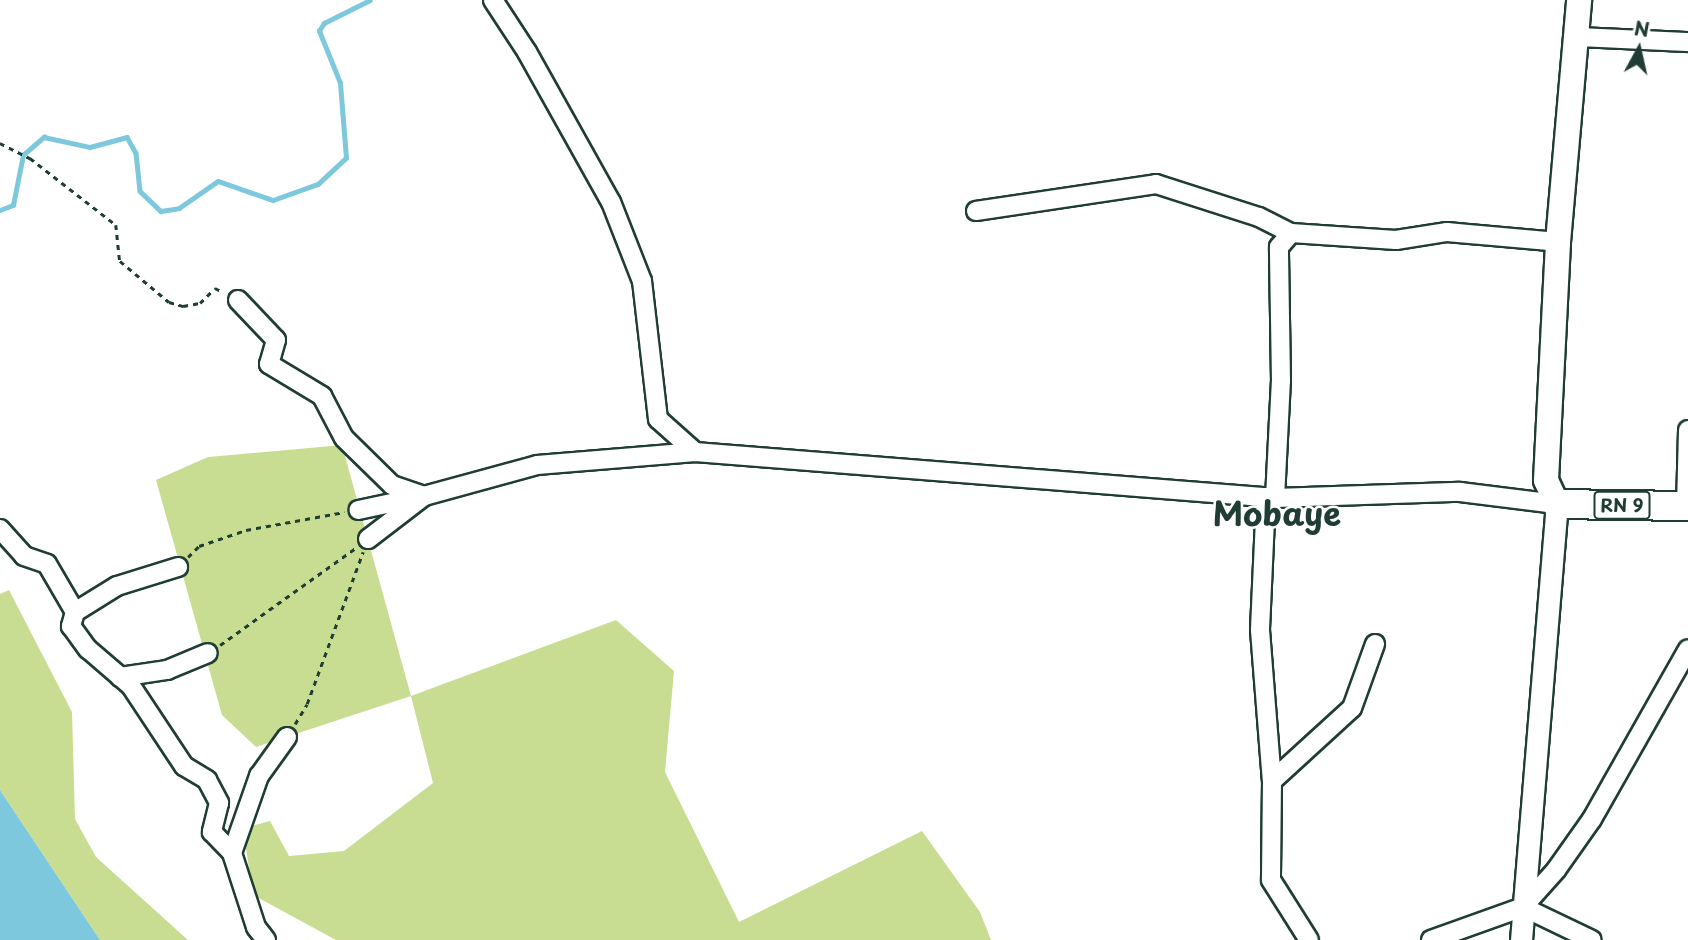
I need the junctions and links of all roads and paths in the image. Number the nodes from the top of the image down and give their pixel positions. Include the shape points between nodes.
1 (493, 0) edge
2 (1578, 0) edge
3 (1577, 37) junction
4 (1688, 42) edge
5 (0, 143) edge
6 (976, 211) dead end
7 (1291, 233) junction
8 (1558, 242) junction
9 (238, 300) joint
10 (1688, 430) edge
11 (695, 452) junction
12 (424, 496) junction
13 (1270, 498) junction
14 (1557, 504) junction
15 (1687, 506) edge
16 (358, 510) joint
17 (0, 529) edge
18 (368, 539) junction
19 (178, 567) joint
20 (75, 612) junction
21 (1375, 644) dead end
22 (1688, 649) edge
23 (208, 653) joint
24 (120, 677) junction
25 (287, 737) joint
26 (1272, 781) junction
27 (232, 853) junction
28 (1523, 907) junction
29 (267, 940) edge
30 (1309, 940) edge
31 (1431, 940) edge
32 (1521, 940) edge
33 (1592, 940) edge

1 - 11 street via 611,202 642,281 658,419
2 - 3 main road
3 - 4 street
3 - 8 main road
5 - 9 path via 30,158 116,225 120,261 169,302 183,306 200,303 215,288
6 - 7 street via 1156,184 1259,217
7 - 8 street via 1396,240 1447,232
7 - 13 street via 1279,247 1281,381
8 - 14 main road via 1546,480
9 - 12 street via 276,340 269,364 322,396 344,438 392,485
10 - 15 street
11 - 12 street via 537,465
11 - 13 street
12 - 16 street
12 - 18 street
13 - 14 street via 1460,492
13 - 26 street via 1260,630
14 - 15 main road, RN 9
14 - 28 street
16 - 19 path via 246,530 199,546
17 - 20 street via 24,556 47,564
18 - 23 path
18 - 25 path via 307,704
19 - 20 street via 117,586
20 - 24 street via 71,626 88,649
21 - 26 street via 1352,708
22 - 28 street via 1592,819
23 - 24 street via 167,670
24 - 27 street via 184,766 207,780 219,803 212,832
25 - 27 street via 260,776
26 - 30 street via 1271,880
27 - 29 street via 256,927
28 - 31 street
28 - 32 street
28 - 33 street

